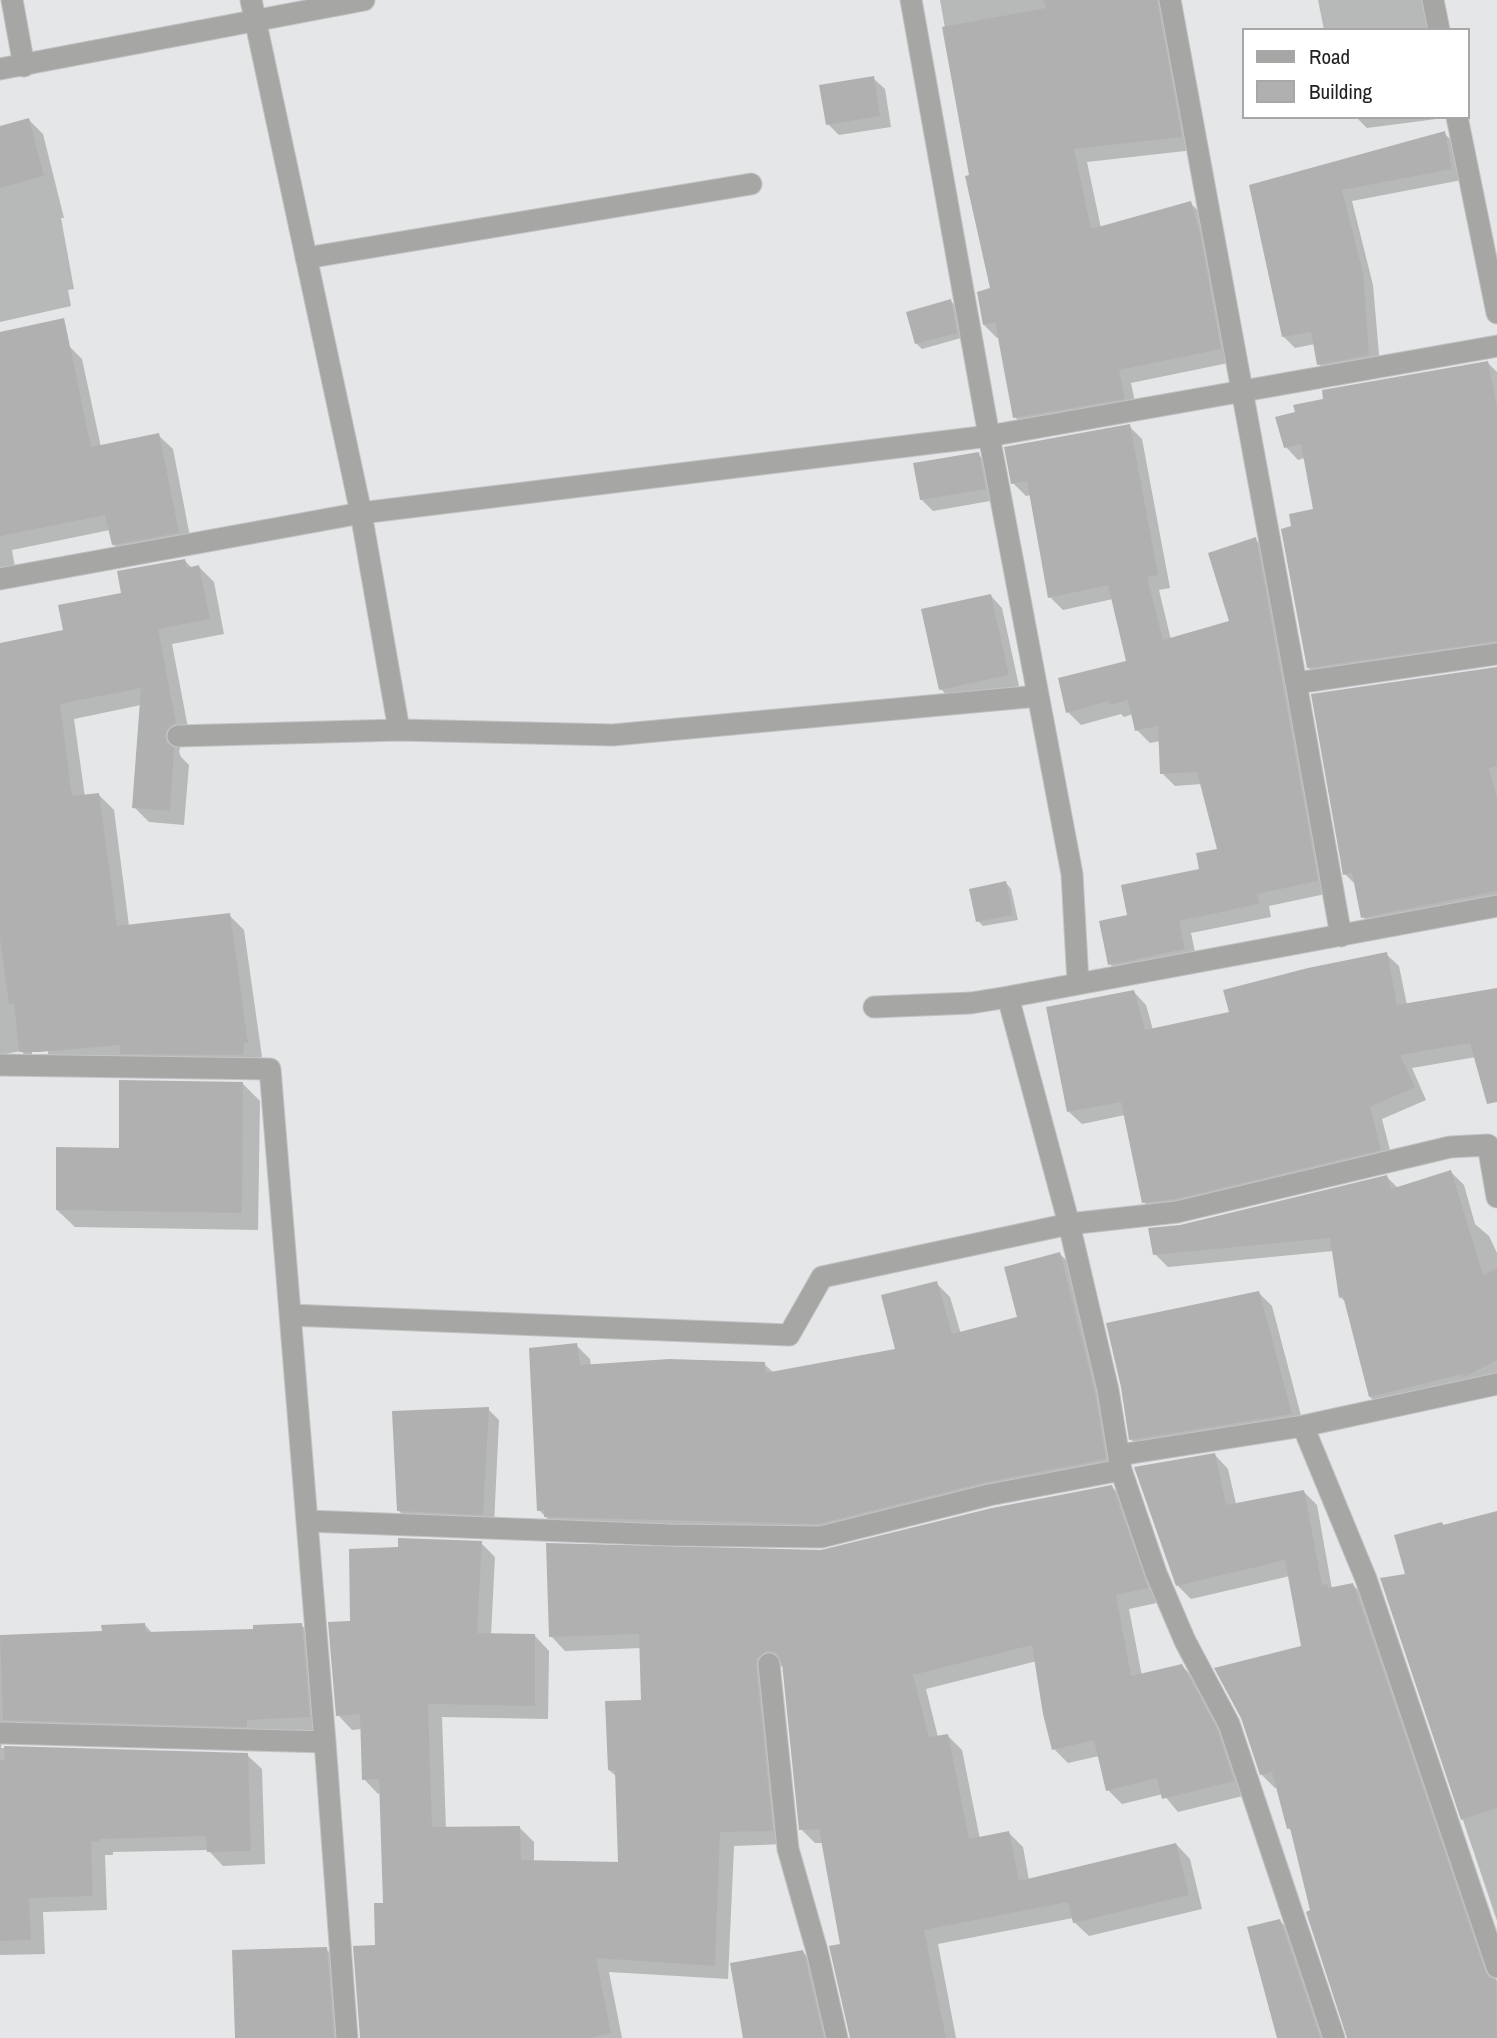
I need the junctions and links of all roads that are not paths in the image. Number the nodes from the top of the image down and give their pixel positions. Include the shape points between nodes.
1 (12, 0) edge
2 (363, 0) edge
3 (911, 0) edge
4 (1170, 0) edge
5 (1433, 0) edge
6 (253, 10) edge
7 (1439, 28) edge
8 (24, 66) junction
9 (0, 69) edge
10 (1457, 119) edge
11 (751, 184) dead end
12 (306, 258) junction
13 (1497, 313) edge
14 (1497, 346) edge
15 (1242, 391) junction
16 (989, 436) junction
17 (361, 513) junction
18 (0, 579) edge
19 (1497, 654) edge
20 (1296, 683) junction
21 (1038, 696) junction
22 (399, 730) junction
23 (178, 736) dead end
24 (1497, 906) edge
25 (1341, 936) junction
26 (1078, 983) junction
27 (1008, 997) junction
28 (874, 1007) dead end
29 (0, 1065) edge
30 (1492, 1145) edge
31 (1497, 1197) edge
32 (1069, 1224) junction
33 (290, 1315) junction
34 (1497, 1384) edge
35 (1303, 1426) junction
36 (1120, 1463) junction
37 (307, 1521) junction
38 (769, 1664) dead end
39 (0, 1733) edge
40 (325, 1742) junction
41 (1497, 1967) edge
42 (346, 2038) edge
43 (837, 2038) edge
44 (1334, 2038) edge

1 - 8 street
2 - 6 street
3 - 16 street
4 - 15 street
5 - 7 street
6 - 8 street
6 - 12 street
8 - 9 street
10 - 13 street
11 - 12 street
12 - 17 street
14 - 15 street
15 - 16 street
15 - 20 street
16 - 17 street
16 - 21 street
17 - 18 street
17 - 22 street
19 - 20 street
20 - 25 street
21 - 22 street via 613,735
21 - 26 street via 1072,874
22 - 23 street
24 - 25 street
25 - 26 street
26 - 27 street
27 - 28 street
27 - 32 street
29 - 33 street via 270,1069
30 - 31 street
30 - 32 street via 1450,1147 1177,1212
32 - 33 street via 822,1277 789,1335
32 - 36 street
33 - 37 street
34 - 35 street
35 - 36 street
35 - 41 street via 1366,1579
36 - 37 street via 821,1537
36 - 44 street via 1166,1596 1229,1724
37 - 40 street
38 - 43 street via 788,1849
39 - 40 street
40 - 42 street

